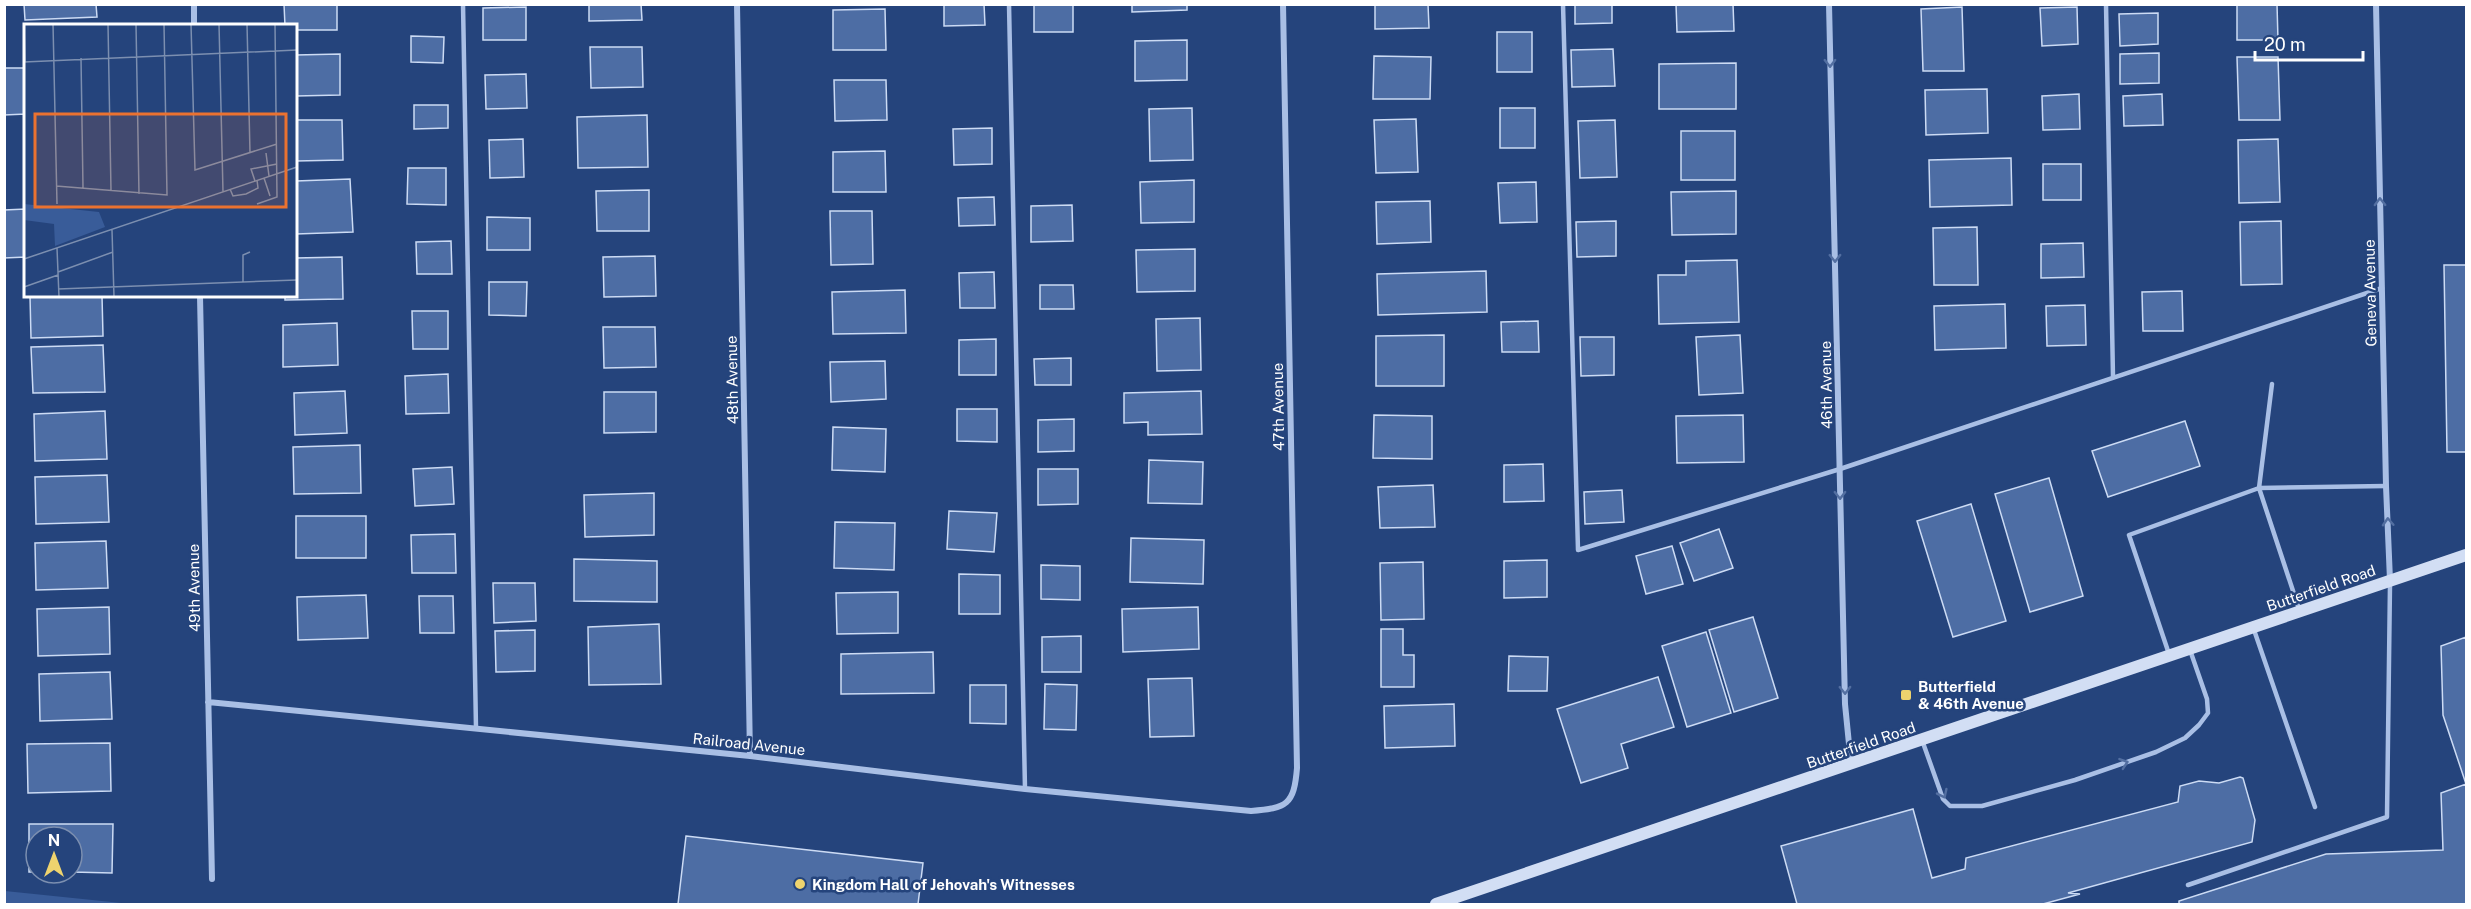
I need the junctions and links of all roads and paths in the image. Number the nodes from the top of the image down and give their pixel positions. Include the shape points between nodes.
1 (194, 4) edge
2 (463, 4) edge
3 (737, 4) edge
4 (1010, 4) edge
5 (1283, 4) edge
6 (1563, 4) edge
7 (1828, 4) edge
8 (2106, 4) edge
9 (2376, 4) edge
10 (194, 24) edge
11 (2382, 288) junction
12 (200, 297) edge
13 (2113, 377) junction
14 (2272, 384) dead end
15 (1839, 469) junction
16 (2386, 486) junction
17 (2259, 488) junction
18 (2466, 555) edge
19 (2390, 581) junction
20 (2300, 611) junction
21 (2253, 627) junction
22 (2190, 649) junction
23 (2170, 656) junction
24 (208, 702) junction
25 (476, 728) junction
26 (1922, 740) junction
27 (750, 756) junction
28 (1851, 764) junction
29 (1025, 789) junction
30 (1285, 805) joint
31 (2315, 807) dead end
32 (213, 879) dead end
33 (2188, 885) dead end
34 (1436, 904) edge

1 - 10 street
2 - 25 lane
3 - 27 street, 48th Avenue
4 - 29 lane
5 - 30 street, 47th Avenue via 1297,768 1295,792
6 - 15 lane via 1578,550
7 -> 15 street, 46th Avenue
8 - 13 lane
11 -> 9 street, Geneva Avenue
11 - 13 lane
11 - 16 street, Geneva Avenue
12 - 24 street, 49th Avenue
13 - 15 lane
14 - 17 lane
15 -> 28 street, 46th Avenue via 1845,704
16 - 17 lane
19 -> 16 street, Geneva Avenue
17 - 20 lane
17 - 23 lane via 2129,535
18 - 19 main road, Butterfield Road
19 - 20 main road, Butterfield Road
19 - 33 lane via 2387,817
20 - 21 main road, Butterfield Road
21 - 22 main road, Butterfield Road
21 - 31 lane
22 - 23 main road, Butterfield Road
26 -> 22 lane via 1943,799 1950,806 1982,806 2156,752 2185,738 2208,713
23 - 26 main road, Butterfield Road
24 - 25 street, Railroad Avenue
24 - 32 street, 49th Avenue
25 - 27 street, Railroad Avenue
26 - 28 main road, Butterfield Road
27 - 29 street, Railroad Avenue
28 - 34 main road, Butterfield Road
29 - 30 street, Railroad Avenue via 1251,811

